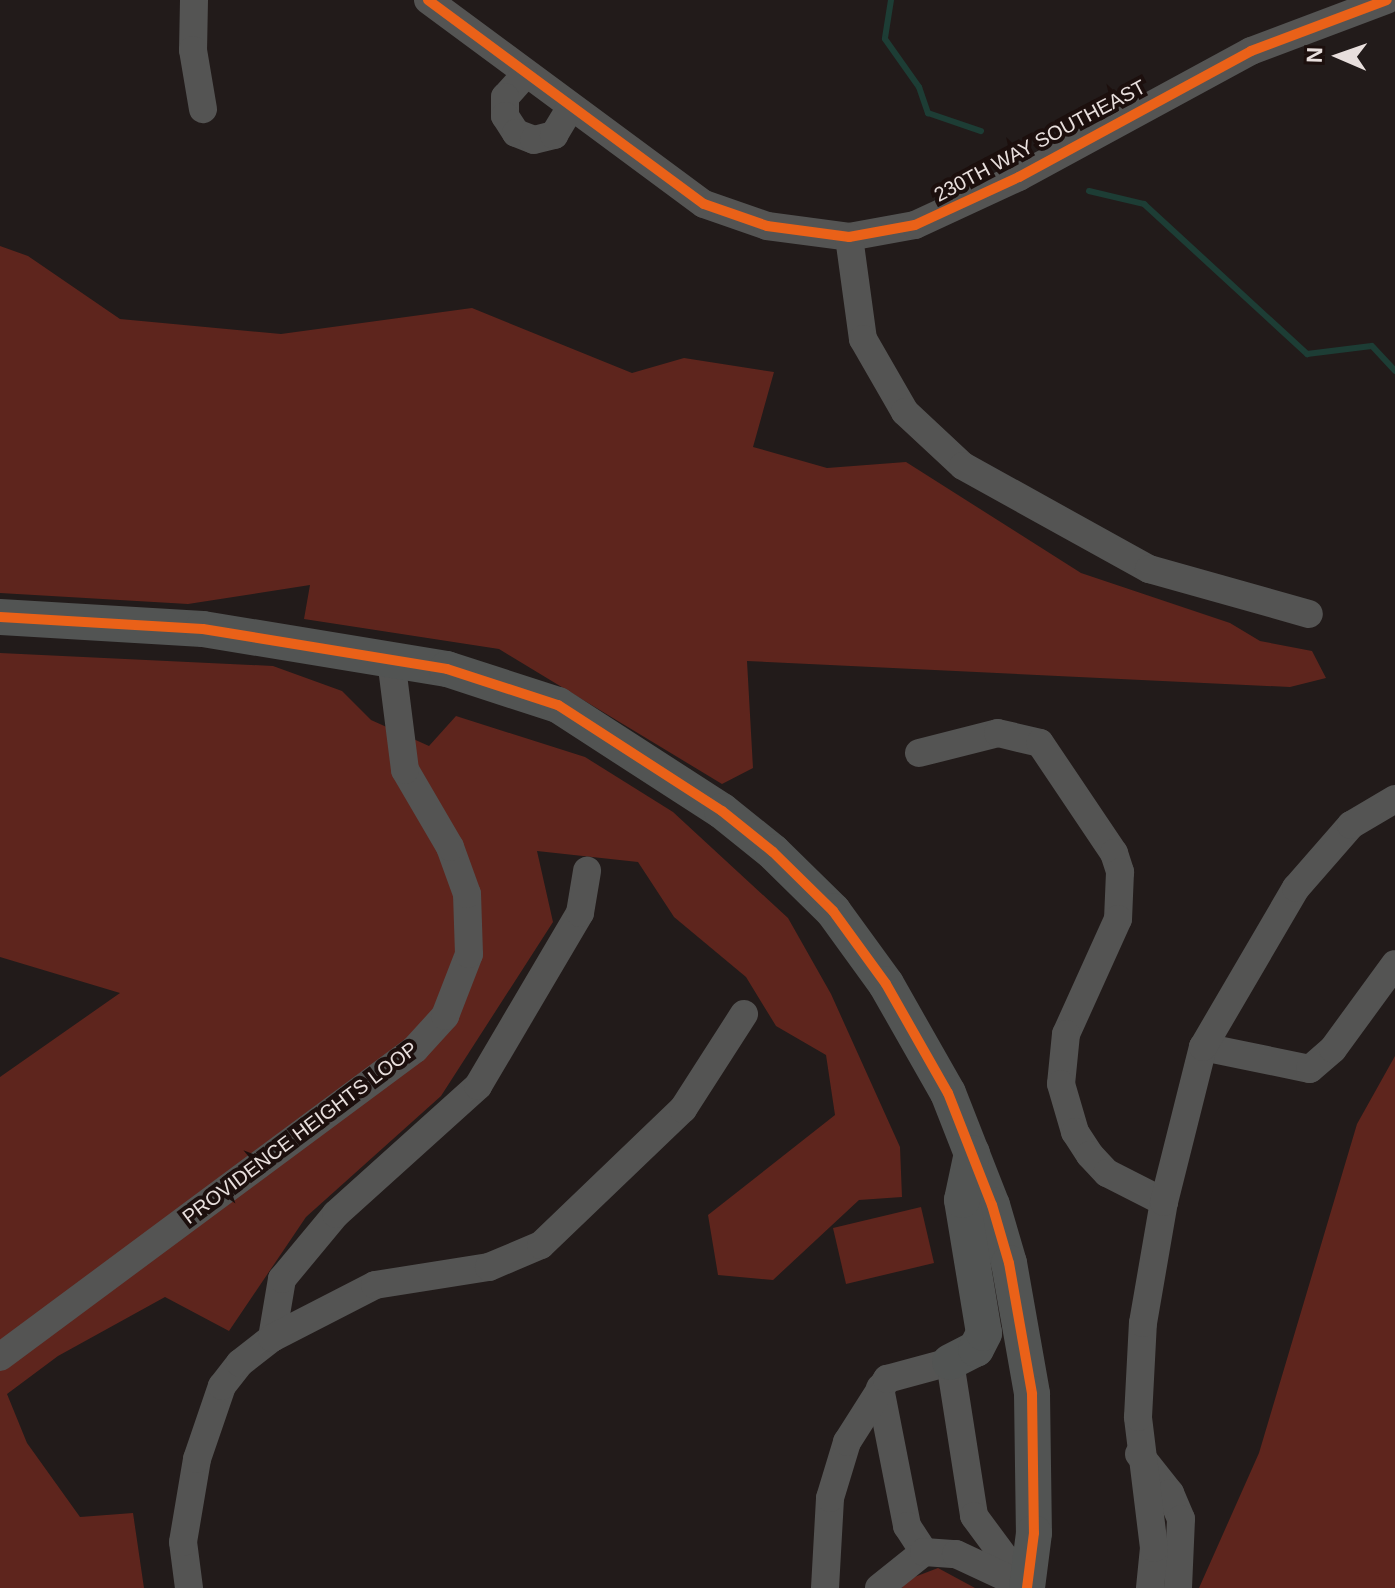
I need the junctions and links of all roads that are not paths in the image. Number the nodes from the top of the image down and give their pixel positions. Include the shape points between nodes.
1 (194, 0) edge
2 (428, 0) edge
3 (1387, 0) edge
4 (524, 76) junction
5 (203, 109) dead end
6 (569, 110) junction
7 (849, 237) junction
8 (1309, 614) dead end
9 (0, 617) edge
10 (391, 659) junction
11 (919, 753) dead end
12 (1395, 799) edge
13 (587, 871) dead end
14 (1395, 964) edge
15 (744, 1014) dead end
16 (1203, 1047) junction
17 (972, 1153) junction
18 (1164, 1202) junction
19 (272, 1338) junction
20 (0, 1357) edge
21 (950, 1362) junction
22 (880, 1388) junction
23 (1139, 1454) junction
24 (974, 1516) junction
25 (924, 1552) junction
26 (956, 1554) junction
27 (189, 1588) edge
28 (825, 1588) edge
29 (879, 1588) edge
30 (1027, 1588) edge
31 (1150, 1588) edge
32 (1178, 1588) edge

1 - 5 street via 193,50
2 - 4 street, 230TH WAY SOUTHEAST
3 - 7 street, 230TH WAY SOUTHEAST via 1251,51 1019,177 915,225
4 - 6 street, 230TH WAY SOUTHEAST
4 - 6 street via 505,97 505,116 516,133 534,140 554,135
6 - 7 street, 230TH WAY SOUTHEAST via 704,204 767,226
7 - 8 street via 863,339 905,412 963,466 1149,569
9 - 10 main road via 203,629
10 - 17 main road via 447,669 558,705 710,802 773,852 860,944 921,1041
10 - 20 street, PROVIDENCE HEIGHTS LOOP via 405,770 420,804 450,847 467,894 469,954 445,1016 415,1049
11 - 18 street via 998,733 1040,743 1114,853 1120,872 1118,919 1066,1034 1061,1084 1067,1112 1090,1155 1107,1173
12 - 16 street via 1351,825 1296,888
13 - 19 street via 580,913 478,1086 327,1225 282,1279
14 - 16 street via 1333,1049 1310,1069
15 - 19 street via 683,1109 541,1245 489,1267 375,1285
16 - 18 street
17 - 21 main road via 962,1200 984,1333 976,1349
17 - 30 main road via 1009,1263 1027,1351 1035,1481
18 - 23 street via 1141,1338
19 - 27 street via 222,1386 210,1418 187,1506
21 - 22 street via 898,1372
21 - 24 street
22 - 25 street via 907,1526
22 - 28 street via 837,1463
23 - 31 street via 1154,1548
23 - 32 street via 1170,1493 1181,1519
24 - 26 street
24 - 30 street
25 - 26 street
25 - 29 street
26 - 30 street

